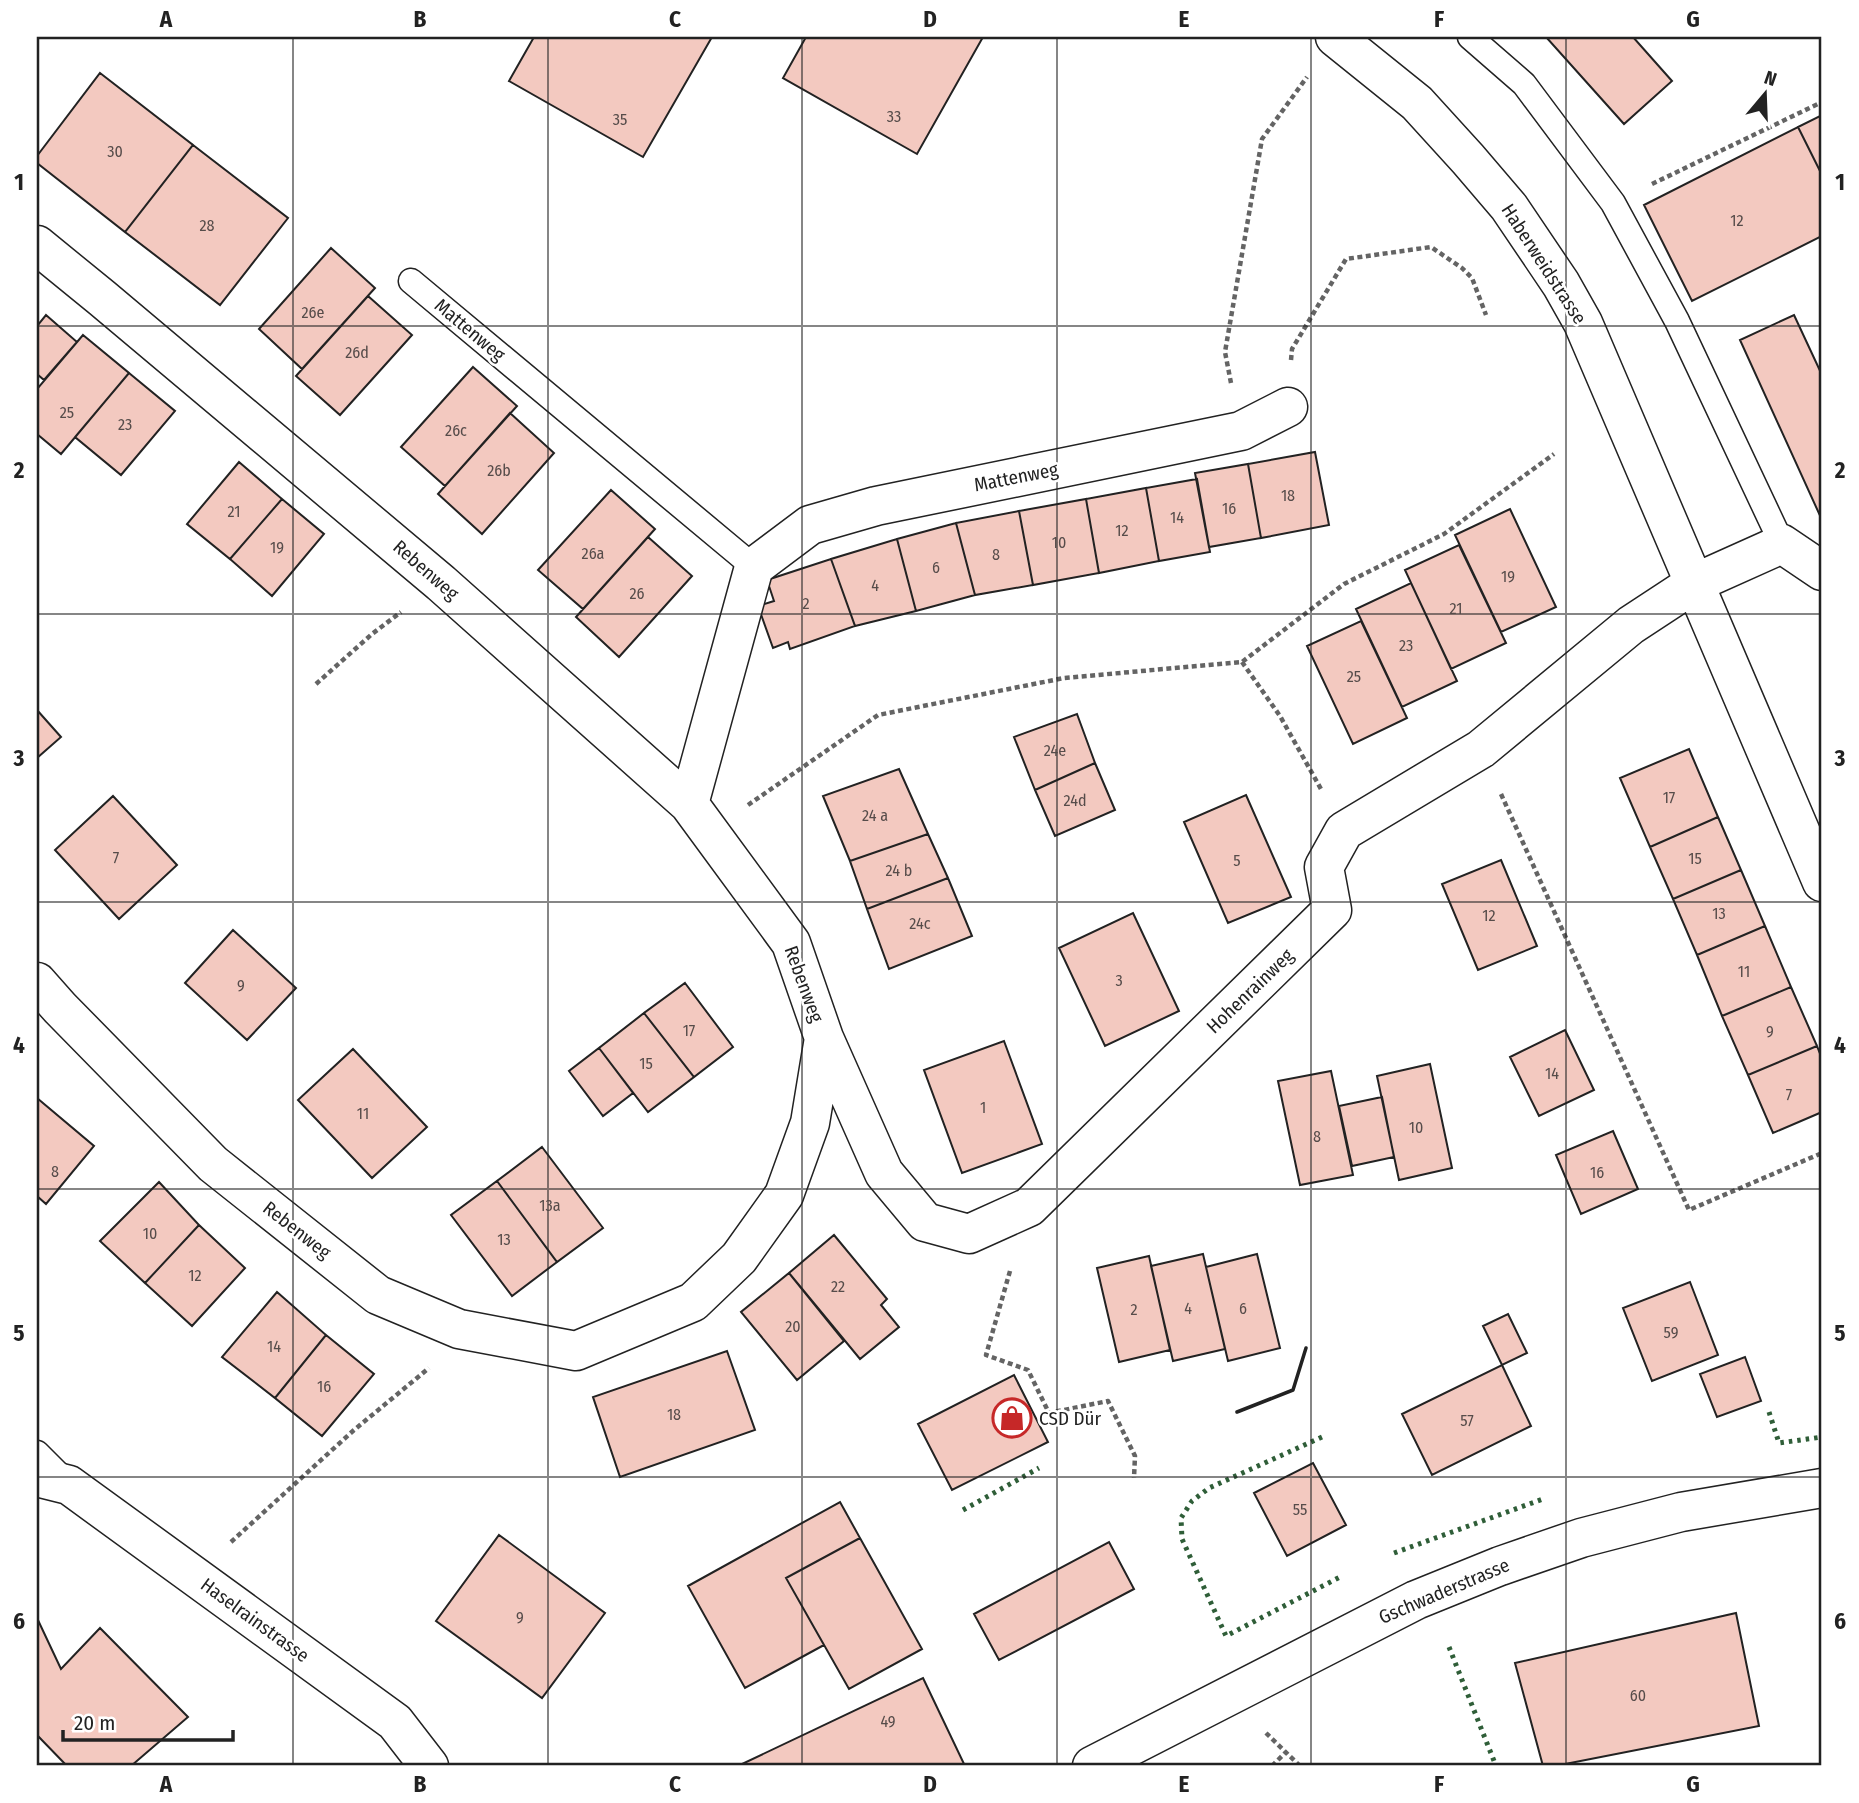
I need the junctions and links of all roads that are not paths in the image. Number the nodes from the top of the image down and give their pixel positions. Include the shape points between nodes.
1 (1336, 37) edge
2 (1469, 37) edge
3 (37, 245) edge
4 (411, 281) dead end
5 (1288, 407) road end
6 (1782, 544) junction
7 (754, 567) junction
8 (1822, 571) edge
9 (1695, 583) junction
10 (699, 818) junction
11 (1822, 882) edge
12 (37, 982) edge
13 (824, 1038) junction
14 (37, 1453) edge
15 (53, 1480) edge
16 (1822, 1488) edge
17 (429, 1766) edge
18 (1093, 1766) edge

1 - 9 street, Haberweidstrasse via 1417,103 1509,207 1561,284 1584,323
2 - 6 lane via 1524,85 1613,203 1677,321
3 - 10 street, Rebenweg via 441,583
4 - 7 lane, Mattenweg
5 - 7 street, Mattenweg via 1241,431 810,524
6 - 8 street
6 - 9 street
7 - 10 street
9 - 11 street, Haberweidstrasse
9 - 13 street, Hohenrainweg via 1631,625 1481,748 1344,831 1324,867 1332,910 1029,1208 969,1234 925,1222 884,1172
10 - 13 street, Rebenweg via 791,943
12 - 13 street, Rebenweg via 213,1164 378,1294 460,1329 576,1351 693,1302 739,1258 784,1195 810,1123
14 - 15 lane, Haselrainstrasse
15 - 17 street, Haselrainstrasse via 194,1575 395,1722
16 - 18 street, Gschwaderstrasse via 1681,1512 1581,1538 1500,1566 1416,1600

